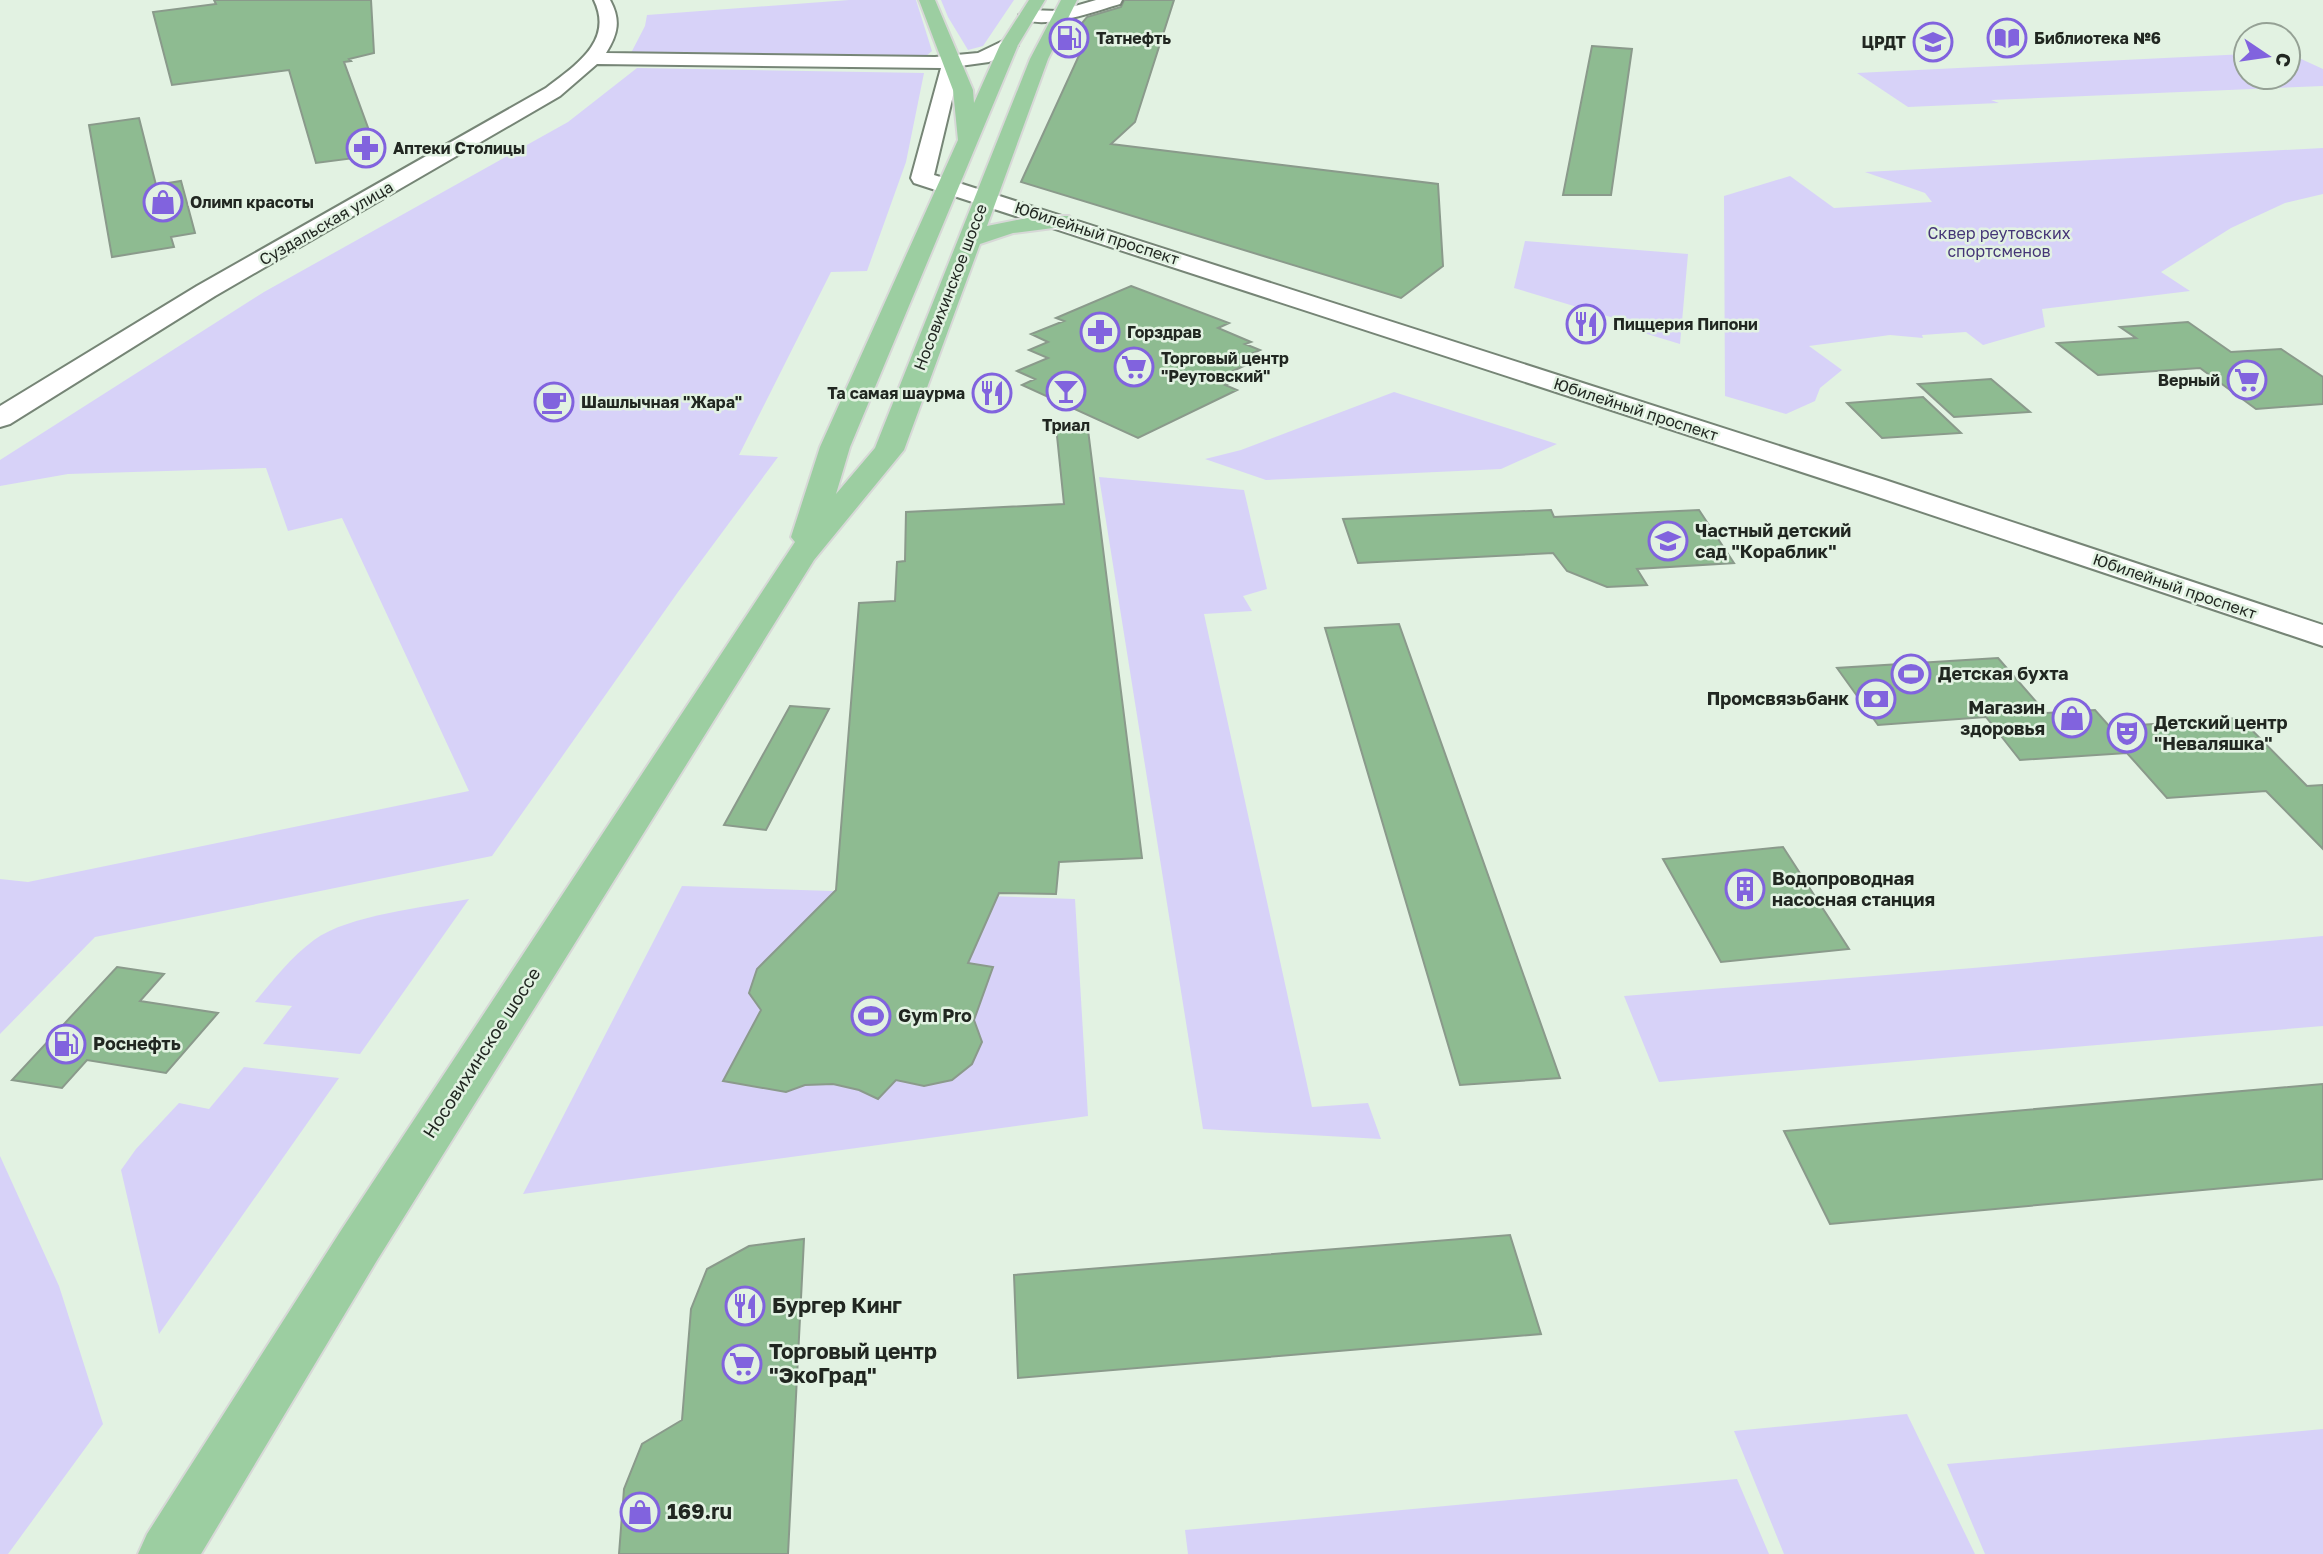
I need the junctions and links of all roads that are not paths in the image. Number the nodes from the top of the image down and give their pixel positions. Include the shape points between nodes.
1 (602, 0) edge
2 (927, 0) edge
3 (1114, 0) edge
4 (1033, 7) edge
5 (1064, 8) edge
6 (1009, 45) junction
7 (595, 58) junction
8 (952, 62) junction
9 (967, 141) junction
10 (948, 185) junction
11 (984, 196) junction
12 (1061, 222) junction
13 (967, 241) junction
14 (0, 418) edge
15 (801, 555) junction
16 (2323, 636) edge
17 (168, 1554) edge

1 - 7 street, Суздальская улица via 609,28
2 - 8 main road
3 - 5 street
4 - 5 street
4 - 6 main road, Носовихинское шоссе
5 - 11 main road, Носовихинское шоссе
6 - 8 street via 982,58
6 - 9 main road, Носовихинское шоссе
7 - 8 street
7 - 14 street, Суздальская улица via 535,104 206,291
8 - 9 main road via 962,90
8 - 10 street, Юбилейный проспект via 922,178
9 - 10 main road, Носовихинское шоссе
10 - 11 street, Юбилейный проспект
10 - 15 main road, Носовихинское шоссе via 835,447
11 - 12 street, Юбилейный проспект
11 - 13 main road, Носовихинское шоссе
12 - 13 main road via 1003,228
12 - 16 street, Юбилейный проспект via 1874,485
13 - 15 main road, Носовихинское шоссе via 888,450
15 - 17 main road, Носовихинское шоссе via 358,1247

